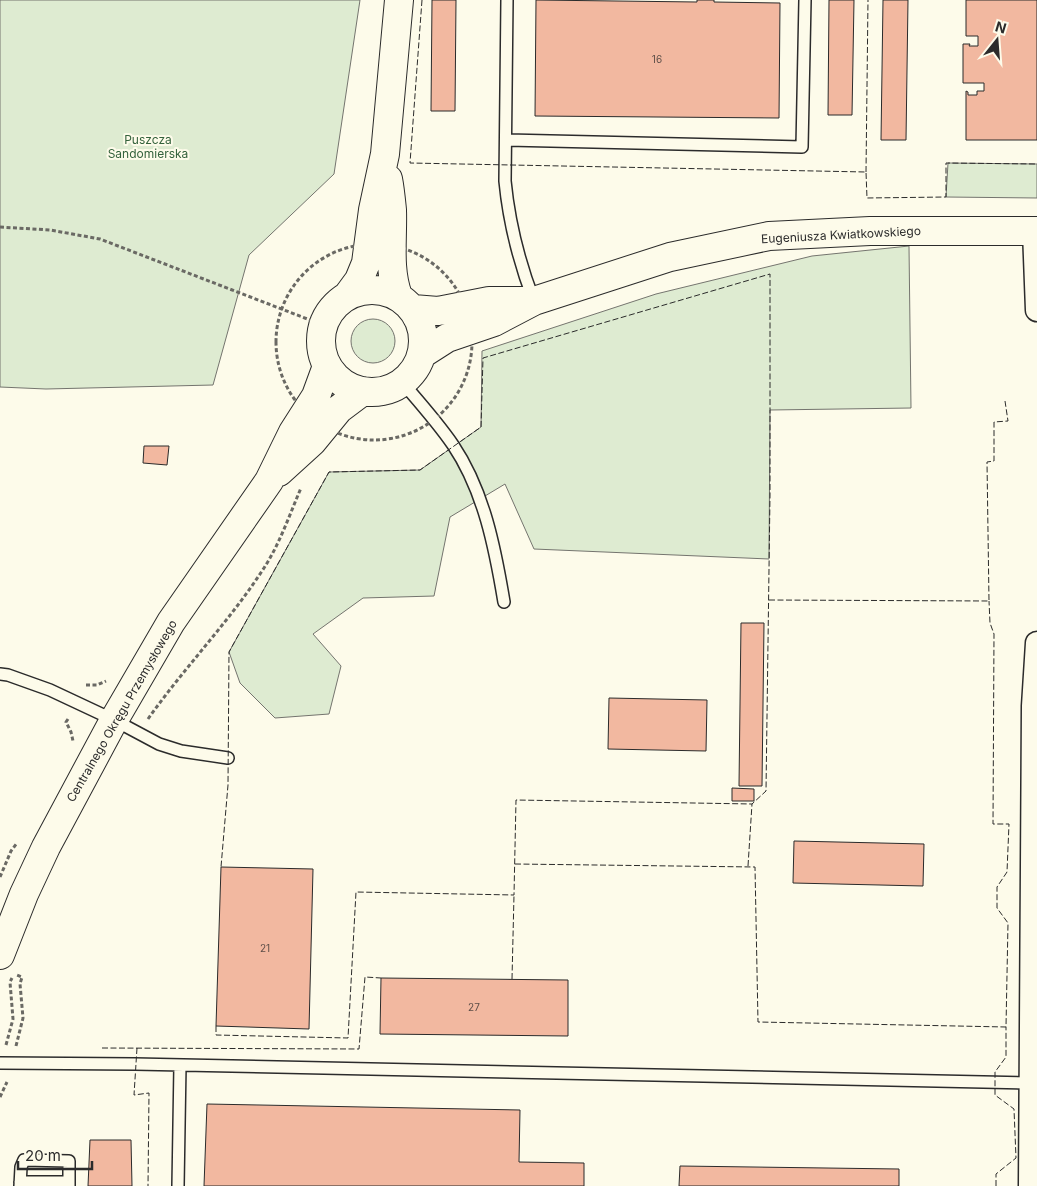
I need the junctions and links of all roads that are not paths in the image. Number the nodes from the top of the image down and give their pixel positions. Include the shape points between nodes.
1 (399, 0) edge
2 (507, 0) edge
3 (804, 0) edge
4 (506, 140) junction
5 (1035, 231) edge
6 (380, 244) junction
7 (348, 295) junction
8 (534, 301) junction
9 (405, 303) junction
10 (1037, 310) edge
11 (472, 328) junction
12 (422, 354) junction
13 (327, 366) junction
14 (402, 382) junction
15 (363, 391) junction
16 (315, 420) junction
17 (504, 602) dead end
18 (1037, 643) edge
19 (0, 674) edge
20 (114, 720) junction
21 (228, 758) dead end
22 (0, 955) edge
23 (0, 1063) edge
24 (180, 1065) junction
25 (1034, 1083) edge
26 (20, 1184) edge
27 (69, 1184) edge
28 (178, 1186) edge
29 (1030, 1186) edge

1 - 6 street via 385,154 392,208
2 - 4 lane
3 - 4 lane via 802,147
4 - 8 lane via 507,205
5 - 8 street, Eugeniusza Kwiatkowskiego via 870,231 769,236 670,257
5 - 10 street
6 - 7 street
6 - 9 street via 391,263 393,281
7 - 9 street via 364,290 382,290
7 - 13 street via 332,308 322,325 320,339
8 - 11 street, Eugeniusza Kwiatkowskiego via 489,301
9 - 11 street, Eugeniusza Kwiatkowskiego via 438,311
9 - 12 street via 421,323 424,338
11 - 12 street, Eugeniusza Kwiatkowskiego via 447,338
12 - 14 street via 414,370
13 - 15 street via 349,387
13 - 16 street, Centralnego Okręgu Przemysłowego via 316,396
14 - 15 street via 377,392
14 - 17 lane via 454,446 470,475 497,561
15 - 16 street, Centralnego Okręgu Przemysłowego via 339,409
16 - 20 street, Centralnego Okręgu Przemysłowego via 312,442 269,481 171,622
18 - 25 street via 1033,706
19 - 20 lane via 50,690
20 - 21 lane via 159,744
20 - 22 street, Centralnego Okręgu Przemysłowego via 46,847
23 - 24 lane
24 - 25 lane
24 - 28 lane
25 - 29 street
26 - 27 lane
26 - 27 lane via 24,1160 70,1161

